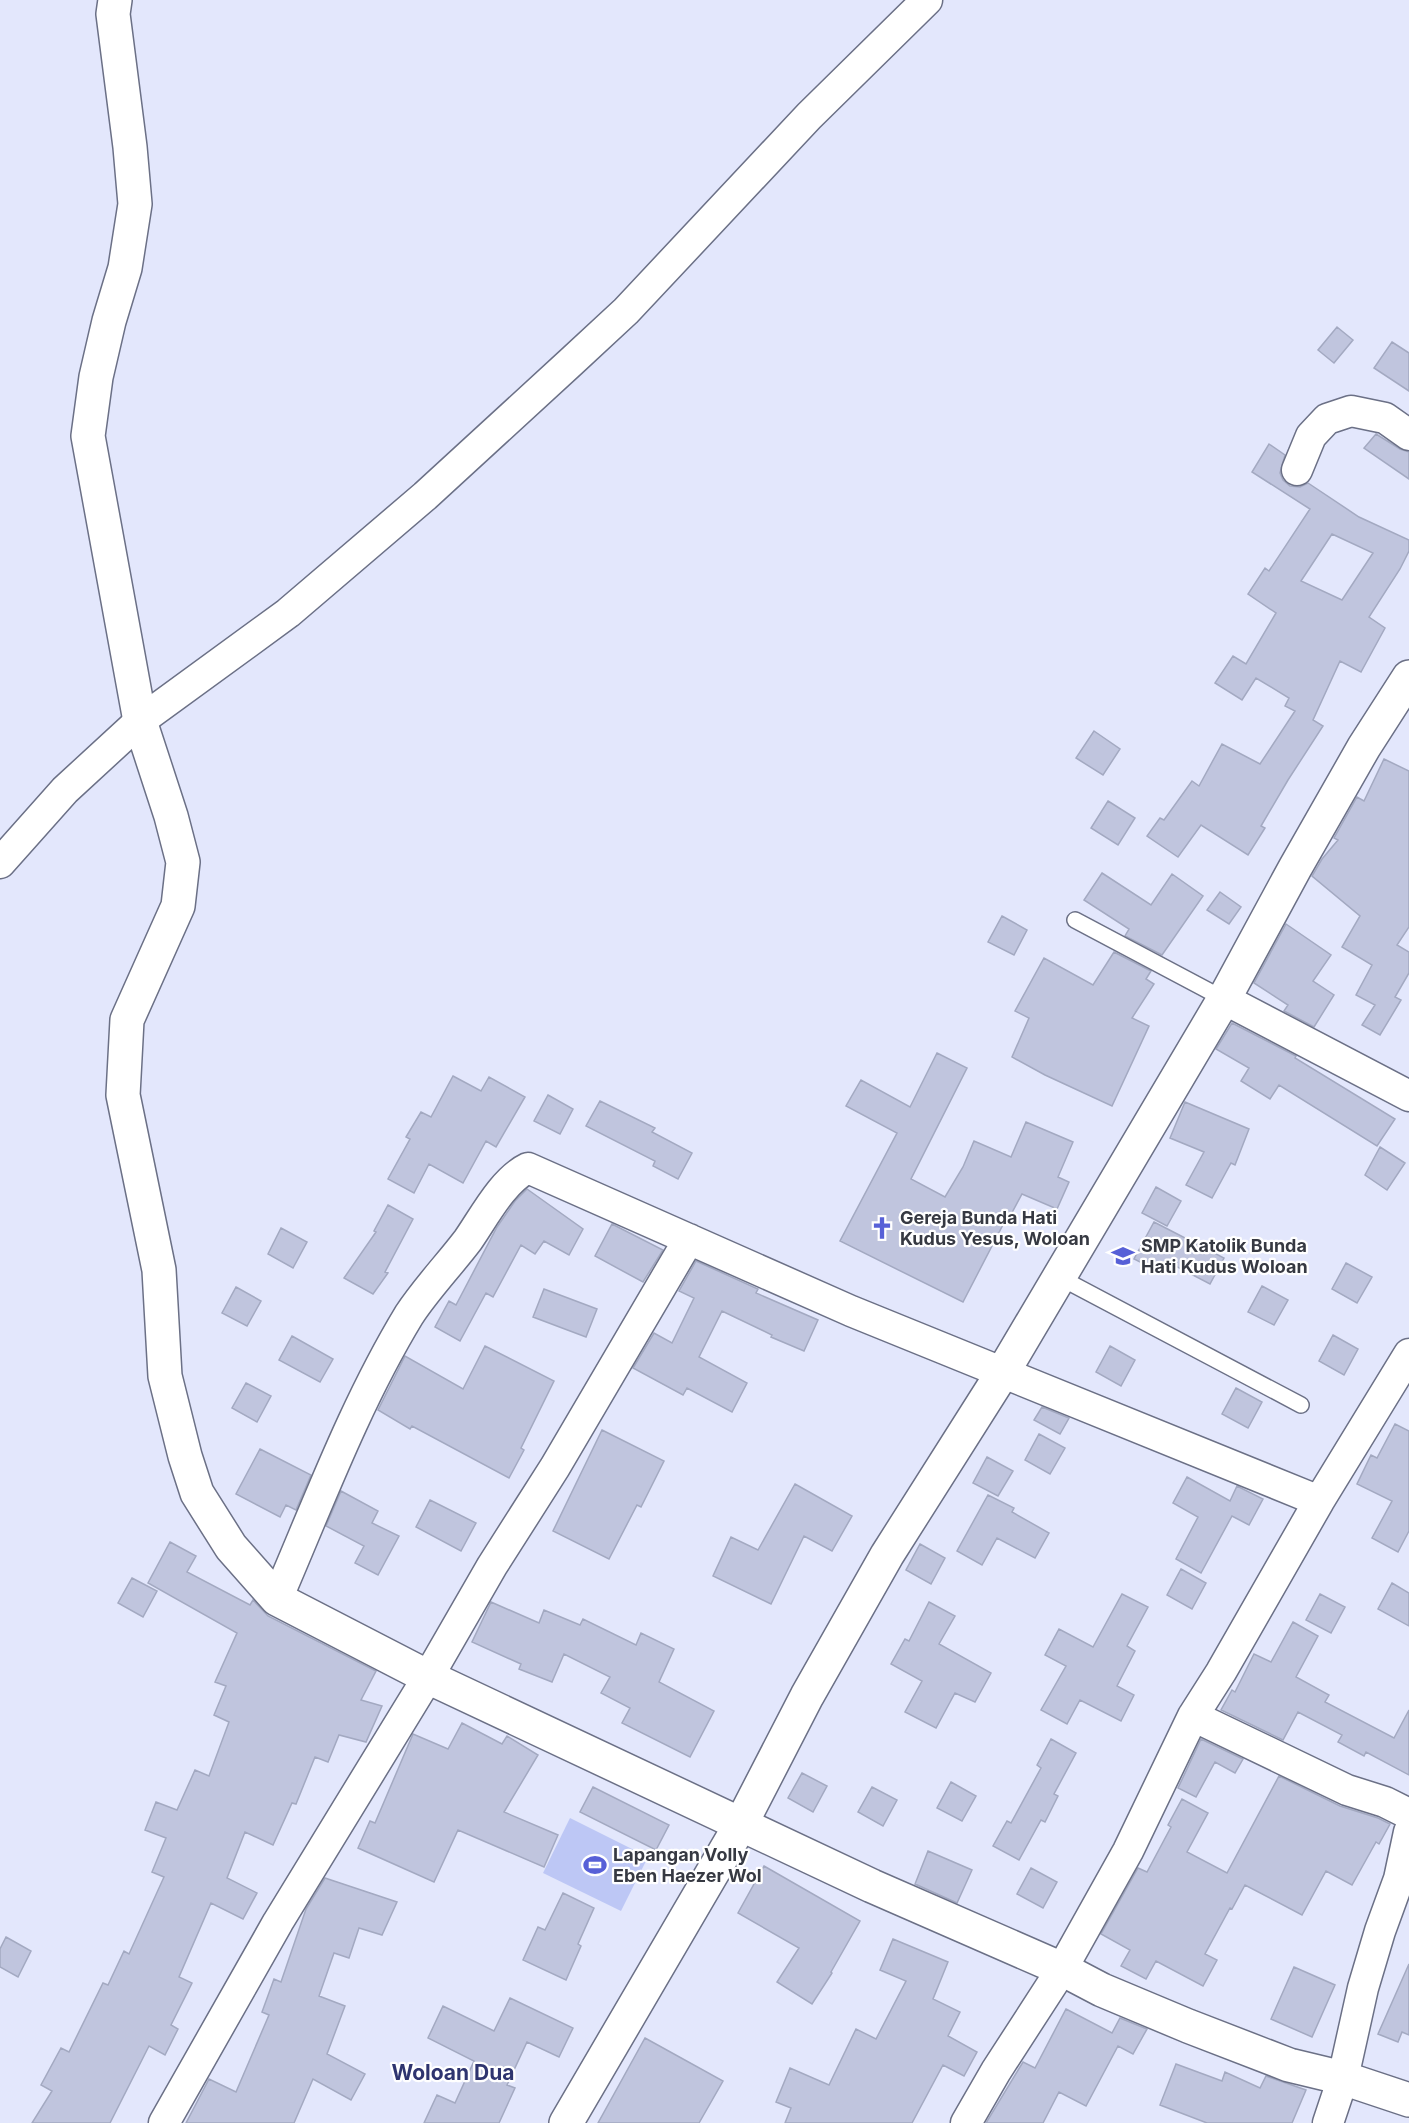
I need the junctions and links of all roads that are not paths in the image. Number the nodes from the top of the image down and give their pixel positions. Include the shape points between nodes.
1 (115, 0) edge
2 (927, 0) edge
3 (1409, 435) edge
4 (1297, 470) dead end
5 (1409, 677) edge
6 (140, 721) junction
7 (0, 863) edge
8 (1075, 920) dead end
9 (1224, 999) junction
10 (1409, 1096) edge
11 (689, 1239) junction
12 (1059, 1277) junction
13 (1409, 1354) edge
14 (1003, 1372) junction
15 (1301, 1405) dead end
16 (1319, 1501) junction
17 (277, 1599) junction
18 (428, 1677) junction
19 (1193, 1716) junction
20 (1409, 1815) edge
21 (741, 1824) junction
22 (1409, 1832) edge
23 (1062, 1969) junction
24 (1343, 2078) junction
25 (1409, 2100) edge
26 (164, 2123) edge
27 (566, 2123) edge
28 (966, 2123) edge
29 (1328, 2123) edge

1 - 6 street via 113,14 135,204 125,268 96,377 88,436
2 - 6 street via 809,116 626,311 434,488 288,613
3 - 4 street via 1385,418 1351,411 1327,419 1311,436
5 - 9 street via 1294,868
6 - 7 street via 65,790
6 - 17 street via 183,862 178,906 128,1020 123,1085 159,1270 165,1376 197,1493 231,1547
8 - 9 lane
9 - 10 street
9 - 12 street
11 - 14 street via 851,1311
11 - 17 street via 528,1168 517,1173 410,1314 342,1448
11 - 18 street
12 - 14 street
12 - 15 lane
13 - 16 street
14 - 16 street
14 - 21 street via 887,1555 807,1696
16 - 19 street
17 - 18 street
18 - 21 street
18 - 26 street via 278,1922
19 - 20 street via 1347,1790 1385,1802
19 - 23 street via 1128,1851
21 - 23 street
21 - 27 street
22 - 24 street via 1399,1879 1363,1988
23 - 24 street via 1188,2026 1289,2065
23 - 28 street
24 - 25 street
24 - 29 street

